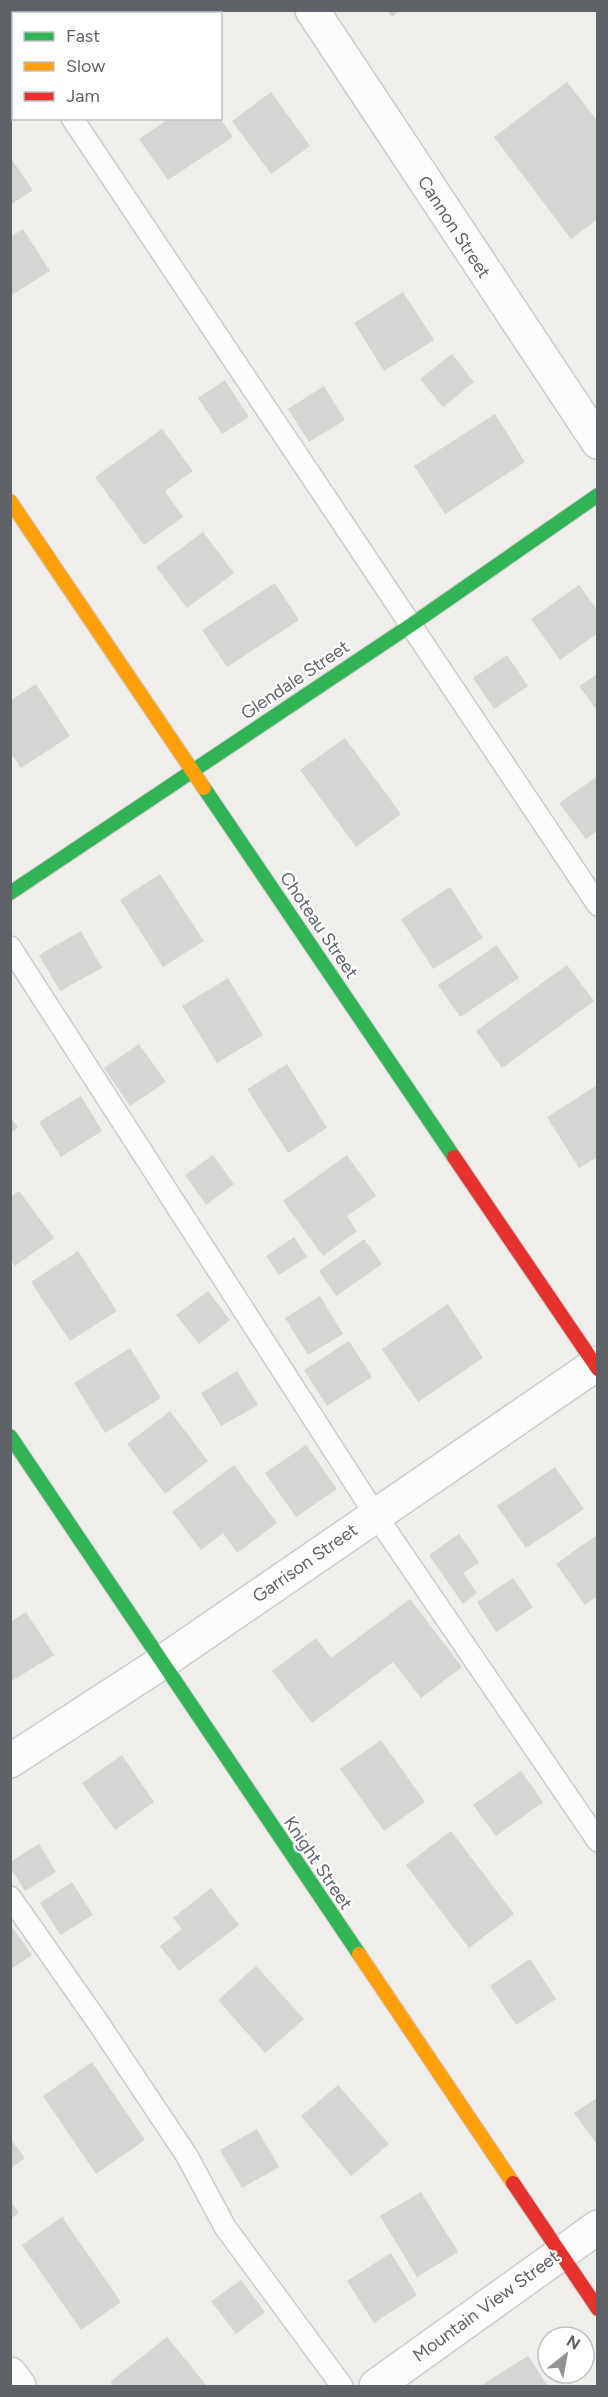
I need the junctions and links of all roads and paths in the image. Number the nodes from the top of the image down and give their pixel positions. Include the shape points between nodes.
1 (312, 10) edge
2 (73, 120) edge
3 (597, 442) edge
4 (597, 495) edge
5 (10, 501) edge
6 (411, 625) junction
7 (192, 770) junction
8 (10, 893) edge
9 (597, 905) edge
10 (10, 947) edge
11 (597, 1366) edge
12 (10, 1436) edge
13 (375, 1514) junction
14 (161, 1663) junction
15 (10, 1761) edge
16 (597, 1841) edge
17 (10, 1897) edge
18 (597, 2227) edge
19 (560, 2252) junction
20 (597, 2309) edge
21 (10, 2374) edge
22 (18, 2386) edge
23 (342, 2386) edge
24 (376, 2386) edge

1 - 3 street, Cannon Street
2 - 6 lane
4 - 6 street, Glendale Street
5 - 7 street, Choteau Street
6 - 7 street, Glendale Street
6 - 9 lane
7 - 8 street, Glendale Street
7 - 11 street, Choteau Street
10 - 13 lane
11 - 13 street, Garrison Street
12 - 14 street, Knight Street
13 - 14 street, Garrison Street
13 - 16 lane
14 - 15 street, Garrison Street
14 - 19 street, Knight Street
17 - 23 lane via 187,2156 225,2227
18 - 19 street, Mountain View Street
19 - 20 street, Knight Street
19 - 24 street, Mountain View Street
21 - 22 street

